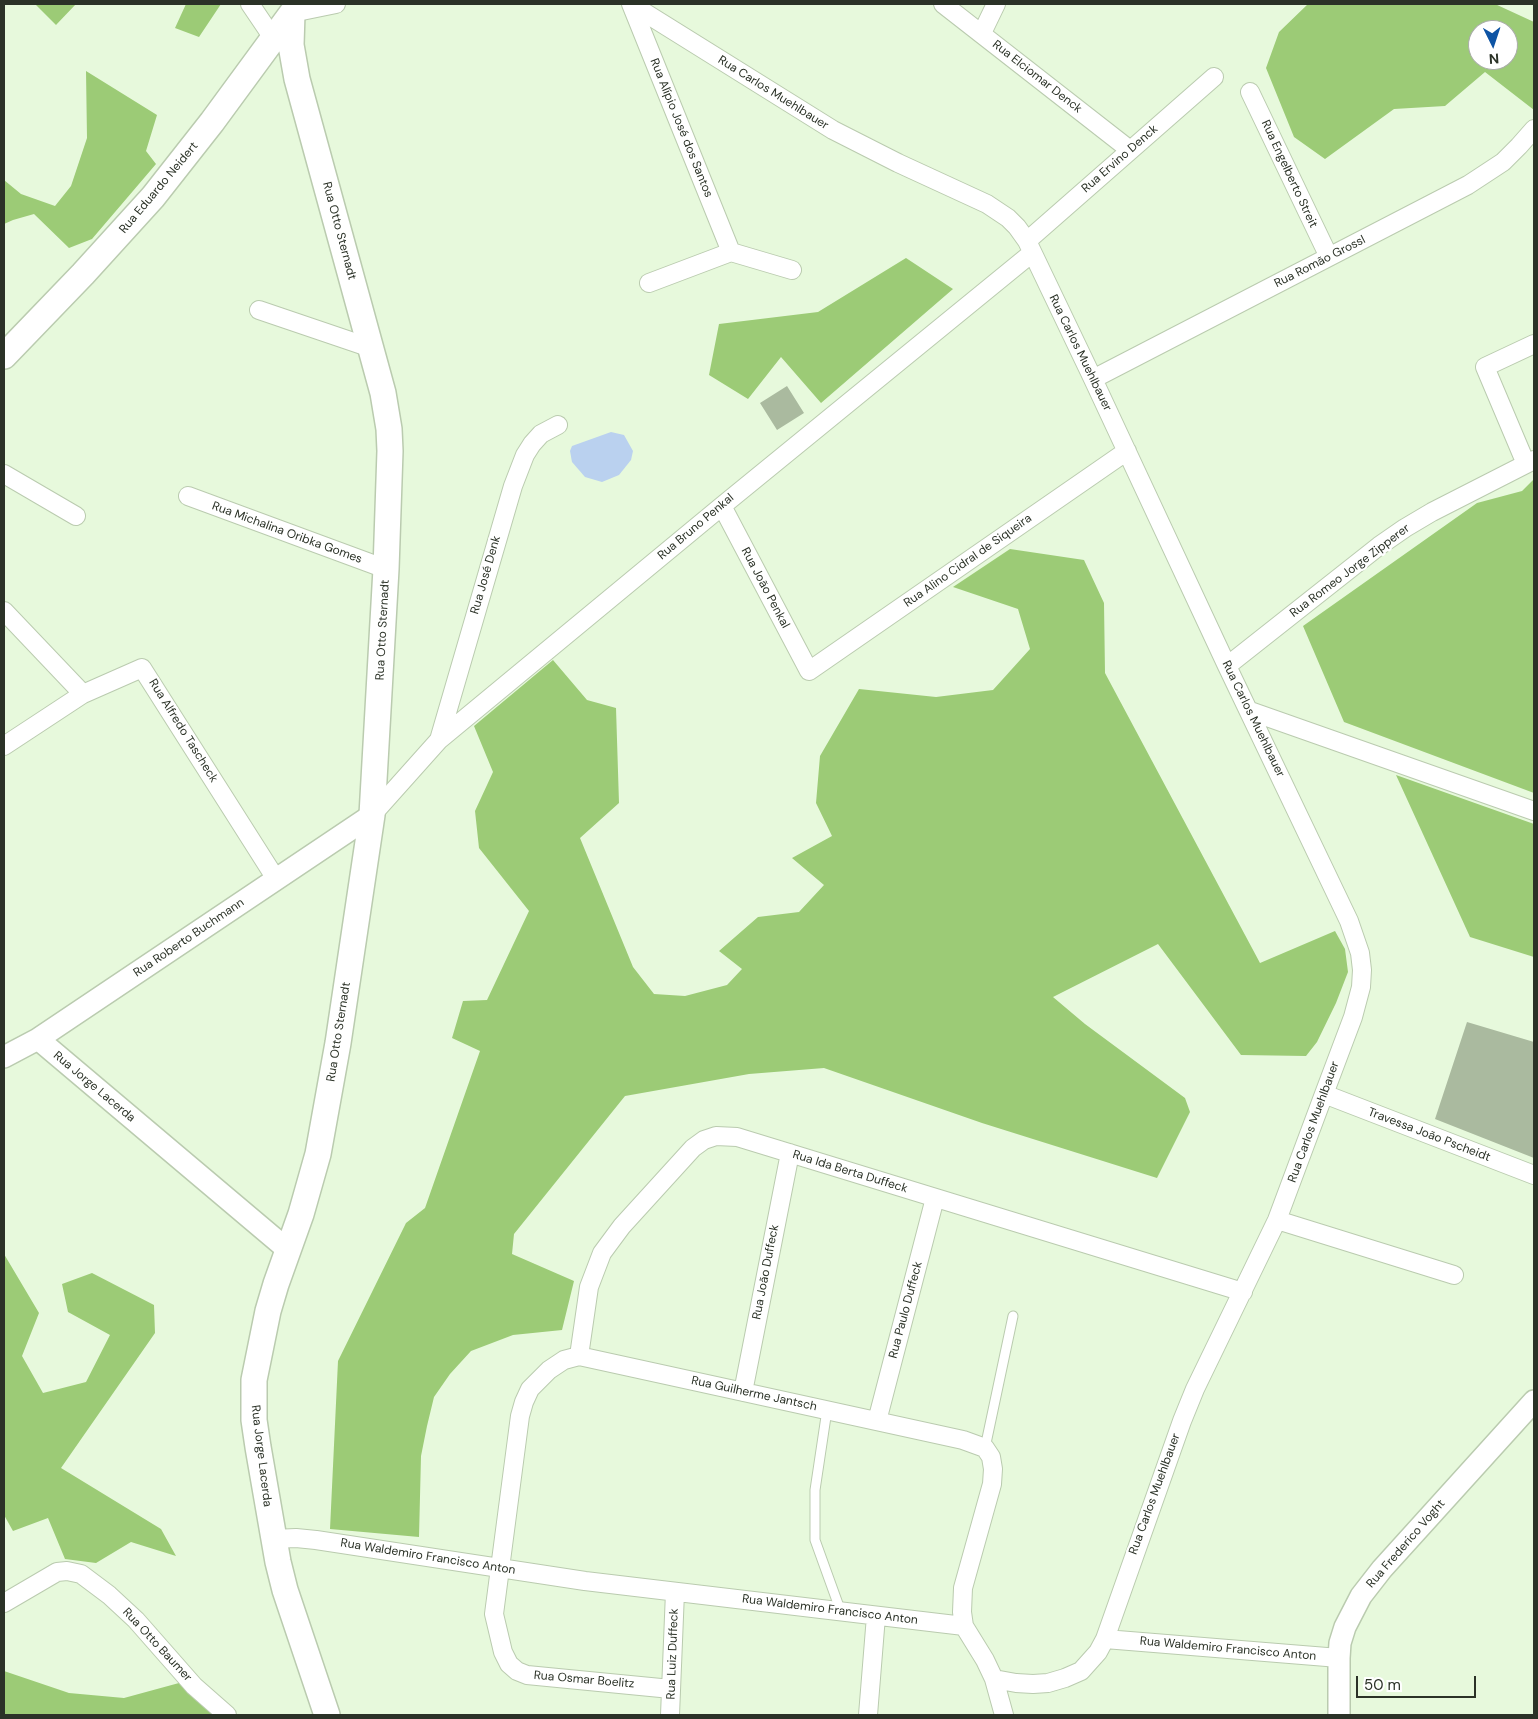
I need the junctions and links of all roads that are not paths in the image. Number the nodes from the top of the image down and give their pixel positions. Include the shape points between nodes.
1 (250, 4) edge
2 (336, 4) edge
3 (631, 4) edge
4 (943, 4) edge
5 (996, 4) edge
6 (293, 8) edge
7 (982, 33) junction
8 (273, 38) junction
9 (1214, 77) dead end
10 (1250, 92) dead end
11 (1534, 129) edge
12 (1130, 150) junction
13 (1030, 247) junction
14 (731, 252) junction
15 (1329, 257) junction
16 (792, 270) dead end
17 (649, 283) dead end
18 (259, 310) dead end
19 (1534, 344) edge
20 (371, 348) junction
21 (4, 356) edge
22 (1093, 379) junction
23 (558, 425) dead end
24 (1127, 452) junction
25 (1530, 462) edge
26 (4, 474) edge
27 (188, 496) dead end
28 (722, 506) junction
29 (76, 516) dead end
30 (386, 569) junction
31 (4, 611) edge
32 (1227, 666) junction
33 (809, 671) joint
34 (84, 694) junction
35 (1250, 711) junction
36 (439, 740) junction
37 (4, 746) edge
38 (1534, 811) edge
39 (372, 814) junction
40 (276, 879) junction
41 (38, 1039) junction
42 (4, 1057) edge
43 (1324, 1094) junction
44 (790, 1153) junction
45 (1534, 1175) edge
46 (935, 1198) junction
47 (1277, 1220) junction
48 (288, 1250) junction
49 (1454, 1275) dead end
50 (1243, 1292) junction
51 (1013, 1316) dead end
52 (579, 1356) junction
53 (743, 1392) junction
54 (1534, 1401) edge
55 (827, 1410) junction
56 (877, 1421) junction
57 (985, 1448) junction
58 (273, 1539) junction
59 (500, 1568) junction
60 (675, 1592) junction
61 (4, 1603) edge
62 (841, 1612) junction
63 (876, 1616) junction
64 (964, 1626) junction
65 (1105, 1639) junction
66 (1339, 1658) junction
67 (994, 1678) junction
68 (671, 1688) junction
69 (228, 1715) edge
70 (328, 1715) edge
71 (670, 1715) edge
72 (868, 1715) edge
73 (1004, 1715) edge
74 (1339, 1715) edge

1 - 8 street
2 - 6 street
3 - 13 street, Rua Carlos Muehlbauer via 834,130 987,204 1017,227
3 - 14 street, Rua Alípio José dos Santos
4 - 7 street, Rua Elciomar Denck
5 - 7 street
6 - 8 main road, Rua Eduardo Neidert
6 - 20 main road, Rua Otto Sternadt via 291,44 297,80
7 - 12 street, Rua Elciomar Denck
8 - 21 main road, Rua Eduardo Neidert via 153,197
9 - 12 street, Rua Ervino Denck
10 - 15 street, Rua Engelberto Streit
11 - 15 street, Rua Romão Grossl via 1503,162 1474,182
12 - 13 street, Rua Ervino Denck
13 - 22 street, Rua Carlos Muehlbauer
13 - 28 street, Rua Bruno Penkal
14 - 16 street
14 - 17 street
15 - 22 street, Rua Romão Grossl
18 - 20 street
19 - 25 street via 1485,368
20 - 30 main road, Rua Otto Sternadt via 389,429
22 - 24 street, Rua Carlos Muehlbauer
23 - 36 street, Rua José Denk via 541,434 532,444 513,486
24 - 32 street, Rua Carlos Muehlbauer
24 - 33 street, Rua Alino Cidral de Siqueira
25 - 32 street, Rua Romeo Jorge Zipperer via 1405,528
26 - 29 street
27 - 30 street, Rua Michalina Oribka Gomes
28 - 33 street, Rua João Penkal
28 - 36 street, Rua Bruno Penkal
30 - 39 main road, Rua Otto Sternadt
31 - 34 street
32 - 35 street, Rua Carlos Muehlbauer
34 - 37 street, Rua Alfredo Tascheck
34 - 40 street, Rua Alfredo Tascheck via 142,668
35 - 38 street
35 - 43 street, Rua Carlos Muehlbauer via 1350,921 1360,953 1361,987
36 - 39 street, Rua Bruno Penkal
39 - 40 street, Rua Roberto Buchmann
39 - 48 main road, Rua Otto Sternadt via 324,1119 310,1185
40 - 41 street, Rua Roberto Buchmann
41 - 42 street, Rua Roberto Buchmann
41 - 48 street, Rua Jorge Lacerda
43 - 45 street, Travessa João Pscheidt
43 - 47 street, Rua Carlos Muehlbauer
44 - 46 street, Rua Ida Berta Duffeck
44 - 52 street, Rua Ida Berta Duffeck via 728,1136 704,1140 693,1148 622,1226 602,1253 589,1287
44 - 53 street, Rua João Duffeck
46 - 50 street, Rua Ida Berta Duffeck
46 - 56 street, Rua Paulo Duffeck
47 - 49 street
47 - 50 street, Rua Carlos Muehlbauer
48 - 58 main road, Rua Jorge Lacerda via 268,1311 254,1380 254,1420
50 - 65 street, Rua Carlos Muehlbauer via 1182,1421
51 - 57 lane
52 - 53 street, Rua Guilherme Jantsch
52 - 59 street via 564,1360 549,1370 530,1389 524,1402
53 - 55 street, Rua Guilherme Jantsch
54 - 66 street, Rua Frederico Voght via 1361,1596 1345,1628
55 - 56 street, Rua Guilherme Jantsch
55 - 62 lane via 815,1490 816,1540
56 - 57 street, Rua Guilherme Jantsch
57 - 64 street via 993,1468 963,1588
58 - 59 street, Rua Waldemiro Francisco Anton via 316,1540
58 - 70 main road, Rua Jorge Lacerda via 285,1590
59 - 60 street, Rua Waldemiro Francisco Anton
59 - 68 street, Rua Osmar Boelitz via 494,1614 503,1652 517,1671 528,1675
60 - 62 street, Rua Waldemiro Francisco Anton
60 - 68 street, Rua Luiz Duffeck
61 - 69 street, Rua Otto Baumer via 57,1572 81,1574 136,1620 194,1686
62 - 63 street, Rua Waldemiro Francisco Anton
63 - 64 street, Rua Waldemiro Francisco Anton
63 - 72 street
64 - 67 street
65 - 66 street, Rua Waldemiro Francisco Anton
65 - 67 street via 1081,1671 1065,1678 1032,1684
66 - 74 street, Rua Frederico Voght
67 - 73 street
68 - 71 street, Rua Luiz Duffeck

